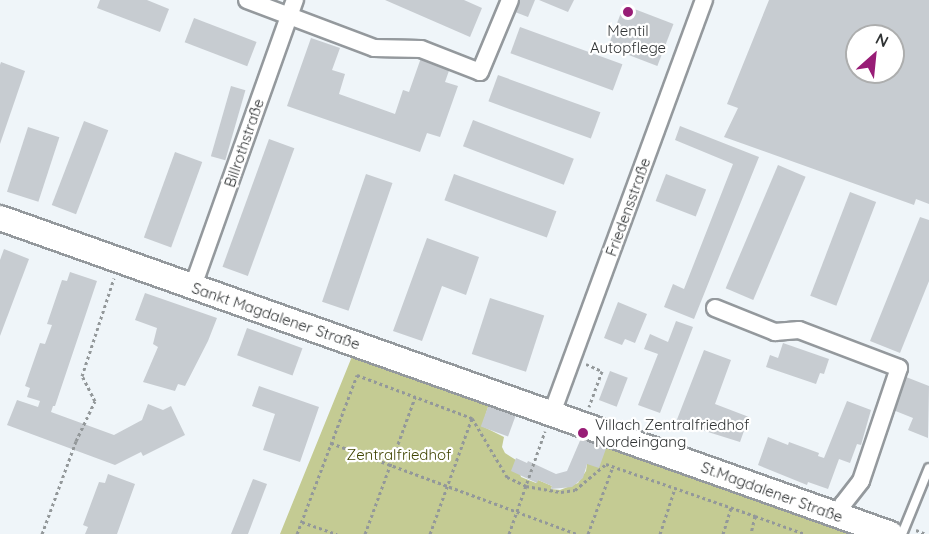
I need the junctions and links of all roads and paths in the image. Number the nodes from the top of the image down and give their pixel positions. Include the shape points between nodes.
1 (247, 0) edge
2 (295, 0) edge
3 (510, 0) edge
4 (704, 0) edge
5 (288, 16) junction
6 (0, 218) edge
7 (120, 260) junction
8 (193, 286) junction
9 (715, 308) dead end
10 (415, 397) junction
11 (552, 413) junction
12 (472, 418) junction
13 (331, 443) junction
14 (390, 465) junction
15 (613, 466) junction
16 (929, 468) edge
17 (526, 486) junction
18 (447, 487) junction
19 (675, 488) junction
20 (731, 508) junction
21 (516, 513) junction
22 (839, 515) junction
23 (756, 516) junction
24 (301, 521) junction
25 (42, 534) edge
26 (297, 534) edge
27 (337, 534) edge
28 (364, 534) edge
29 (430, 534) edge
30 (509, 534) edge
31 (577, 534) edge
32 (588, 534) edge
33 (660, 534) edge
34 (723, 534) edge
35 (751, 534) edge
36 (805, 534) edge
37 (891, 534) edge
38 (902, 534) edge

1 - 5 street
2 - 5 street, Billrothstraße
3 - 5 street via 480,72 422,49 374,48
4 - 11 street, Friedensstraße
5 - 8 street, Billrothstraße
6 - 7 street, Sankt Magdalener Straße
7 - 8 street, Sankt Magdalener Straße
7 - 25 path via 82,376 95,401
8 - 11 street, Sankt Magdalener Straße
9 - 22 street via 775,332 799,330 899,368 861,481
10 - 12 path
10 - 13 path via 357,375
10 - 14 path
11 - 17 path
11 - 22 street, St.Magdalener Straße
12 - 17 path via 507,477
12 - 18 path
13 - 14 path
13 - 24 path
14 - 18 path
14 - 28 path
15 - 17 path via 606,464 575,489 561,492
15 - 19 path
15 - 32 path
16 - 38 lane
17 - 21 path
18 - 21 path
18 - 29 path
19 - 20 path
19 - 33 path
20 - 23 path
20 - 34 path
21 - 30 path
21 - 31 path
22 - 37 street, St.Magdalener Straße
23 - 35 path
23 - 36 path
24 - 26 path
24 - 27 path

